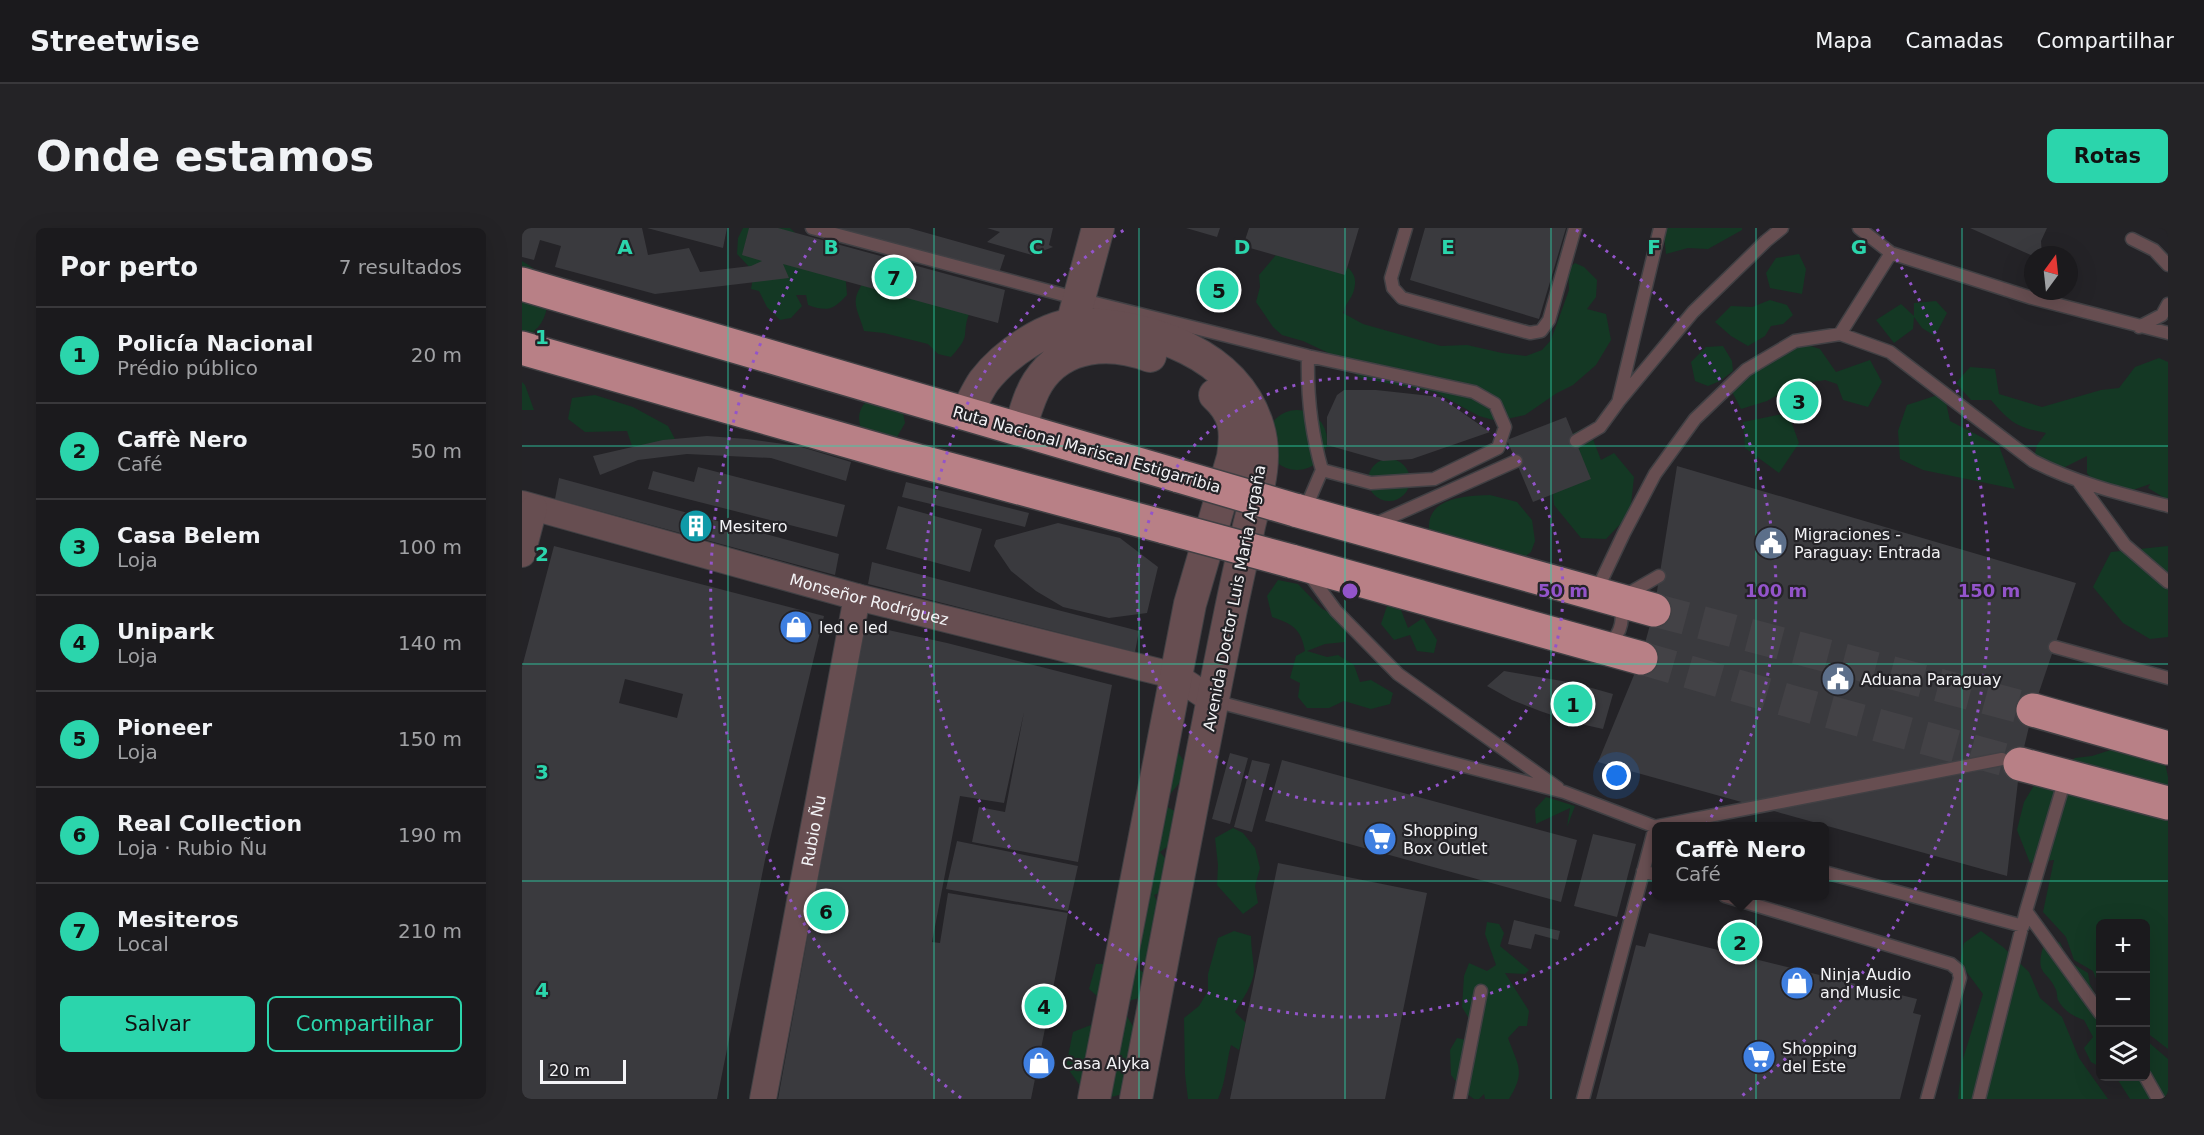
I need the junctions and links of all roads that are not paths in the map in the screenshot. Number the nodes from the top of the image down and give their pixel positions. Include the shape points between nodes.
1 (812, 228) edge
2 (1098, 228) edge
3 (1406, 228) edge
4 (1575, 228) edge
5 (1660, 228) edge
6 (1782, 228) edge
7 (1859, 228) edge
8 (2132, 239) dead end
9 (1891, 253) junction
10 (2168, 265) edge
11 (522, 284) edge
12 (2168, 304) edge
13 (1075, 311) junction
14 (2139, 327) junction
15 (2168, 333) edge
16 (1840, 334) junction
17 (522, 348) edge
18 (1308, 356) junction
19 (1063, 357) junction
20 (1618, 401) junction
21 (966, 414) junction
22 (1020, 429) junction
23 (1576, 441) dead end
24 (1516, 461) dead end
25 (1322, 470) junction
26 (2078, 480) junction
27 (528, 506) edge
28 (2168, 506) edge
29 (1299, 511) junction
30 (1363, 530) junction
31 (522, 554) edge
32 (1296, 563) junction
33 (1659, 576) dead end
34 (2168, 582) edge
35 (1607, 596) junction
36 (857, 597) junction
37 (1654, 610) tunnel mouth
38 (1605, 647) junction
39 (2055, 647) dead end
40 (1641, 657) tunnel mouth
41 (1176, 676) junction
42 (2168, 678) edge
43 (1213, 701) junction
44 (2033, 710) tunnel mouth
45 (2168, 748) edge
46 (2011, 762) joint
47 (2066, 775) junction
48 (1564, 792) junction
49 (2168, 802) edge
50 (1683, 822) edge
51 (1652, 825) edge
52 (1652, 841) edge
53 (1643, 871) junction
54 (1829, 873) edge
55 (1652, 874) edge
56 (1738, 900) edge
57 (2026, 911) junction
58 (2022, 926) junction
59 (1481, 991) dead end
60 (2096, 1007) edge
61 (2147, 1081) edge
62 (763, 1099) edge
63 (1095, 1099) edge
64 (1136, 1099) edge
65 (1460, 1099) edge
66 (1583, 1099) edge
67 (1928, 1099) edge
68 (1979, 1099) edge
69 (2158, 1099) edge

1 - 13 lane
2 - 13 street
3 - 4 lane via 1391,278 1393,288 1402,298 1530,333 1541,331 1549,320
5 - 20 lane
6 - 20 lane via 1694,312
7 - 9 lane
8 - 10 lane via 2154,250
9 - 14 lane
9 - 16 lane
11 - 21 highway, Ruta Nacional Mariscal Estigarribia
12 - 14 lane via 2162,315
13 - 18 lane
13 - 19 street
13 - 21 street, Avenida Doctor Luis Maria Argaña via 1006,359 984,382
13 - 43 street, Avenida Doctor Luis Maria Argaña via 1105,324 1138,329 1193,351 1239,388 1258,426 1262,470
14 - 15 lane
16 - 26 lane via 1890,352 2033,461
16 - 35 lane via 1795,341 1753,366 1695,419 1655,474 1624,533
17 - 32 highway, bridge via 881,451
18 - 25 lane via 1312,424
18 - 25 lane via 1474,392 1495,404 1505,427 1498,448 1434,479 1371,483
19 - 22 street, Avenida Doctor Luis Maria Argaña via 1039,381
19 - 41 street, Avenida Doctor Luis Maria Argaña via 1081,349 1108,347 1157,358 1178,367 1209,389 1235,425 1233,457 1190,604
20 - 23 lane via 1600,427
21 - 22 highway, Ruta Nacional Mariscal Estigarribia
22 - 29 highway, Ruta Nacional Mariscal Estigarribia, bridge
24 - 30 lane
25 - 29 lane
26 - 28 lane
26 - 34 lane via 2125,545
27 - 31 street
27 - 36 street, Monseñor Rodríguez
29 - 30 highway, Ruta Nacional Mariscal Estigarribia
30 - 35 highway, Ruta Nacional Mariscal Estigarribia
32 - 38 highway
32 - 48 lane via 1336,611 1398,674
33 - 35 lane
35 - 37 highway, Ruta Nacional Mariscal Estigarribia
35 - 38 lane via 1623,612 1622,626
36 - 41 street, Monseñor Rodríguez
36 - 62 street, Rubio Ñu
38 - 40 highway
39 - 42 lane
41 - 43 street, Monseñor Rodríguez
41 - 63 street, Avenida Doctor Luis Maria Argaña
43 - 48 lane
43 - 64 street, Avenida Doctor Luis Maria Argaña
44 - 45 highway
46 - 47 highway
46 - 50 lane
47 - 49 highway
47 - 57 lane
48 - 51 lane
52 - 53 lane
53 - 55 lane
53 - 66 lane
54 - 58 lane
56 - 67 lane via 1951,964 1958,970 1960,978
57 - 58 lane
57 - 60 lane
58 - 68 lane
59 - 65 lane
61 - 69 lane

